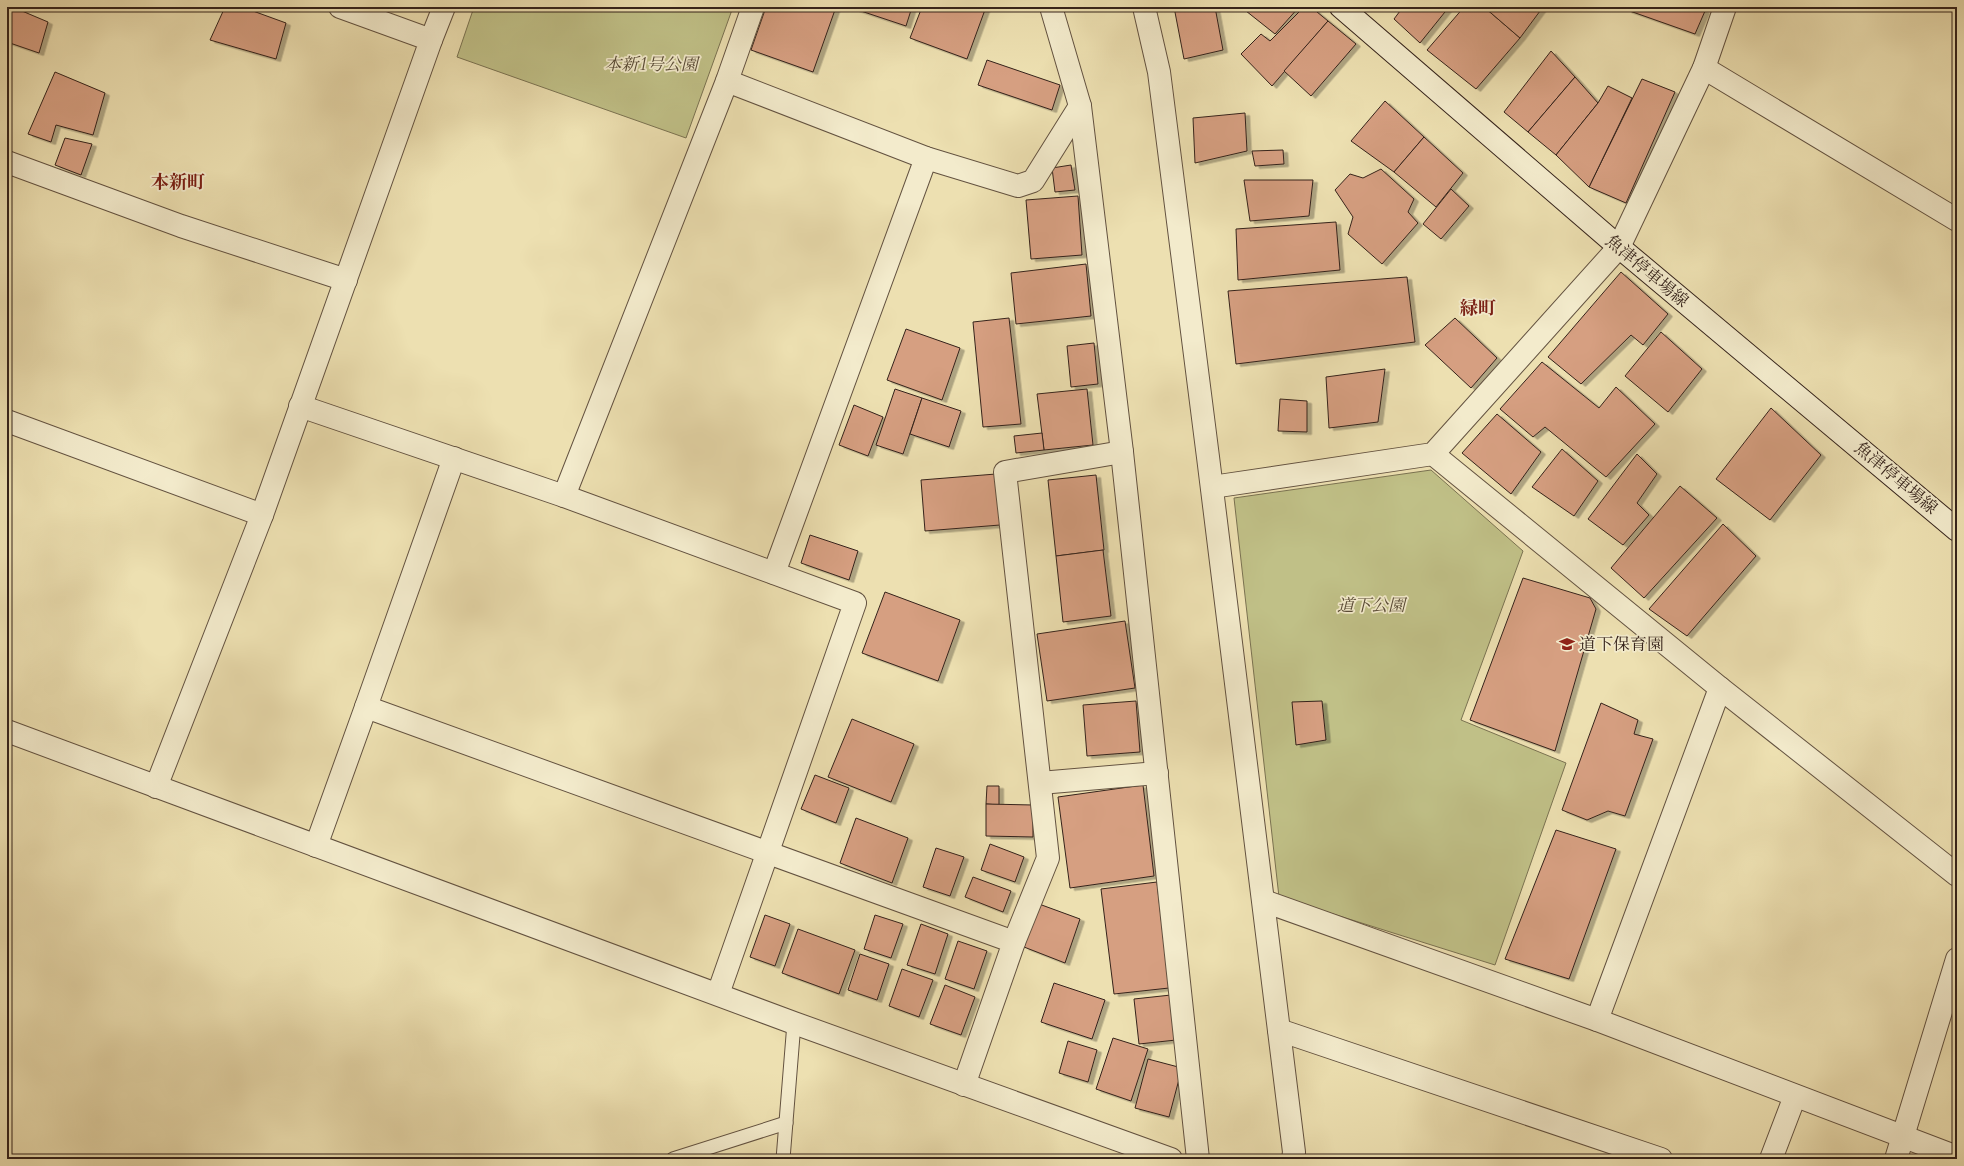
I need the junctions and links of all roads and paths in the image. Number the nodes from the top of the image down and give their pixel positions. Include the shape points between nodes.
1 (340, 7) edge
2 (444, 7) edge
3 (753, 7) edge
4 (1051, 7) edge
5 (1144, 7) edge
6 (1341, 7) edge
7 (1725, 7) edge
8 (431, 40) junction
9 (1704, 68) junction
10 (726, 81) junction
11 (1080, 106) junction
12 (926, 158) junction
13 (7, 162) edge
14 (1957, 220) edge
15 (1619, 247) junction
16 (346, 280) junction
17 (300, 406) junction
18 (7, 421) edge
19 (1122, 452) junction
20 (1433, 454) junction
21 (454, 458) junction
22 (1212, 488) junction
23 (564, 496) junction
24 (262, 515) junction
25 (1957, 530) edge
26 (774, 573) junction
27 (1720, 688) junction
28 (366, 707) junction
29 (7, 732) edge
30 (1157, 773) junction
31 (1040, 783) junction
32 (156, 787) junction
33 (316, 846) junction
34 (768, 851) junction
35 (1957, 875) edge
36 (1264, 900) junction
37 (1014, 942) junction
38 (1957, 959) edge
39 (718, 994) junction
40 (1597, 1020) junction
41 (794, 1023) junction
42 (1279, 1030) junction
43 (964, 1084) junction
44 (1795, 1096) junction
45 (786, 1123) junction
46 (1903, 1137) junction
47 (1957, 1157) edge
48 (673, 1159) edge
49 (783, 1159) edge
50 (1171, 1159) edge
51 (1198, 1159) edge
52 (1293, 1159) edge
53 (1661, 1159) edge
54 (1771, 1159) edge
55 (1896, 1159) edge

1 - 8 street
2 - 8 street
3 - 10 street
4 - 11 street
5 - 22 street via 1159,72
6 - 15 street, 魚津停車場線
7 - 9 street
8 - 16 street
9 - 14 street
9 - 15 street
10 - 12 street
10 - 23 street
11 - 12 street via 1033,181 1018,186
11 - 19 street
12 - 26 street
13 - 16 street via 181,226
15 - 20 street
15 - 25 street, 魚津停車場線
16 - 17 street
17 - 21 street
17 - 24 street
18 - 24 street
19 - 30 street
19 - 31 street via 1006,472
20 - 22 street
20 - 27 street
21 - 23 street
21 - 28 street
22 - 36 street
23 - 26 street
24 - 32 street
26 - 34 street via 855,603
27 - 35 street
27 - 40 street
28 - 33 street
28 - 34 street
29 - 32 street
30 - 31 street
30 - 51 street
31 - 37 street via 1048,858
32 - 33 street
33 - 39 street
34 - 37 street
34 - 39 street
36 - 40 street
36 - 42 street
37 - 43 street
38 - 46 street
39 - 41 street
40 - 44 street
41 - 43 street
41 - 45 lane
42 - 52 street
42 - 53 street
43 - 50 street
44 - 46 street
44 - 54 street
45 - 48 lane
45 - 49 lane
46 - 47 street
46 - 55 street

